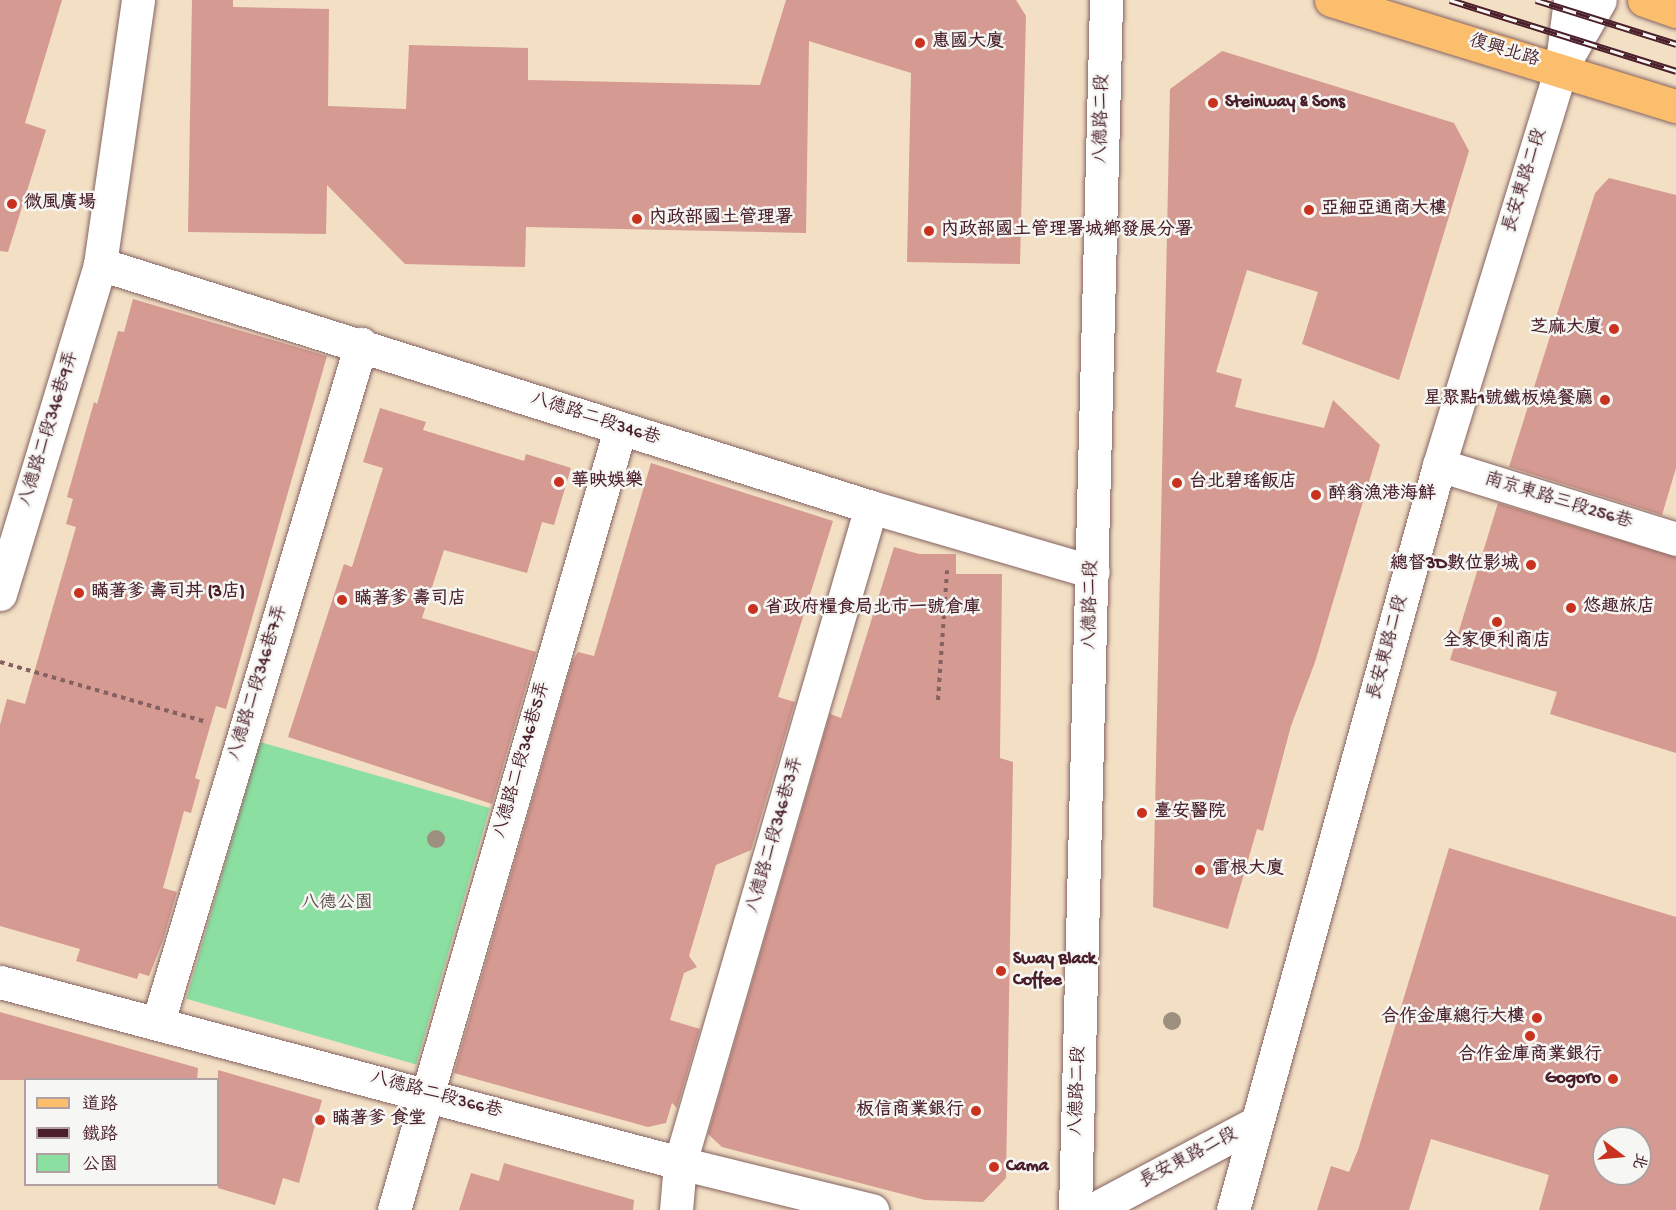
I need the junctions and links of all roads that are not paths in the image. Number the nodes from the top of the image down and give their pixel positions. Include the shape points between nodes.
1 (138, 0) edge
2 (1106, 0) edge
3 (1331, 0) edge
4 (1570, 0) edge
5 (1600, 0) edge
6 (1644, 0) edge
7 (1676, 11) edge
8 (1560, 69) junction
9 (1676, 105) edge
10 (100, 264) junction
11 (361, 344) junction
12 (620, 429) junction
13 (1439, 465) junction
14 (871, 507) junction
15 (1676, 539) edge
16 (1092, 572) junction
17 (0, 594) edge
18 (0, 982) edge
19 (158, 1022) junction
20 (425, 1092) junction
21 (1254, 1124) junction
22 (680, 1163) junction
23 (394, 1210) edge
24 (676, 1210) edge
25 (872, 1210) edge
26 (1075, 1210) edge
27 (1092, 1210) edge
28 (1233, 1210) edge

1 - 10 street, 八德路二段346巷9弄
2 - 16 street, 八德路二段
3 - 8 main road, 復興北路
4 - 8 street, 長安東路二段
5 - 8 street, 長安東路二段
6 - 7 main road
8 - 9 main road, 復興北路
8 - 13 street, 長安東路二段
10 - 11 street, 八德路二段346巷
10 - 17 street, 八德路二段346巷9弄
11 - 12 street, 八德路二段346巷
11 - 19 street, 八德路二段346巷7弄
12 - 14 street, 八德路二段346巷
12 - 20 street, 八德路二段346巷5弄
13 - 15 street, 南京東路三段256巷
13 - 21 street, 長安東路二段
14 - 16 street, 八德路二段346巷
14 - 22 street, 八德路二段346巷3弄
16 - 26 street, 八德路二段
18 - 19 street, 八德路二段366巷
19 - 20 street, 八德路二段366巷
20 - 22 street, 八德路二段366巷
20 - 23 street, 八德路二段346巷5弄
21 - 27 street, 長安東路二段
21 - 28 street, 長安東路二段
22 - 24 street, 八德路二段346巷3弄
22 - 25 street, 八德路二段366巷

